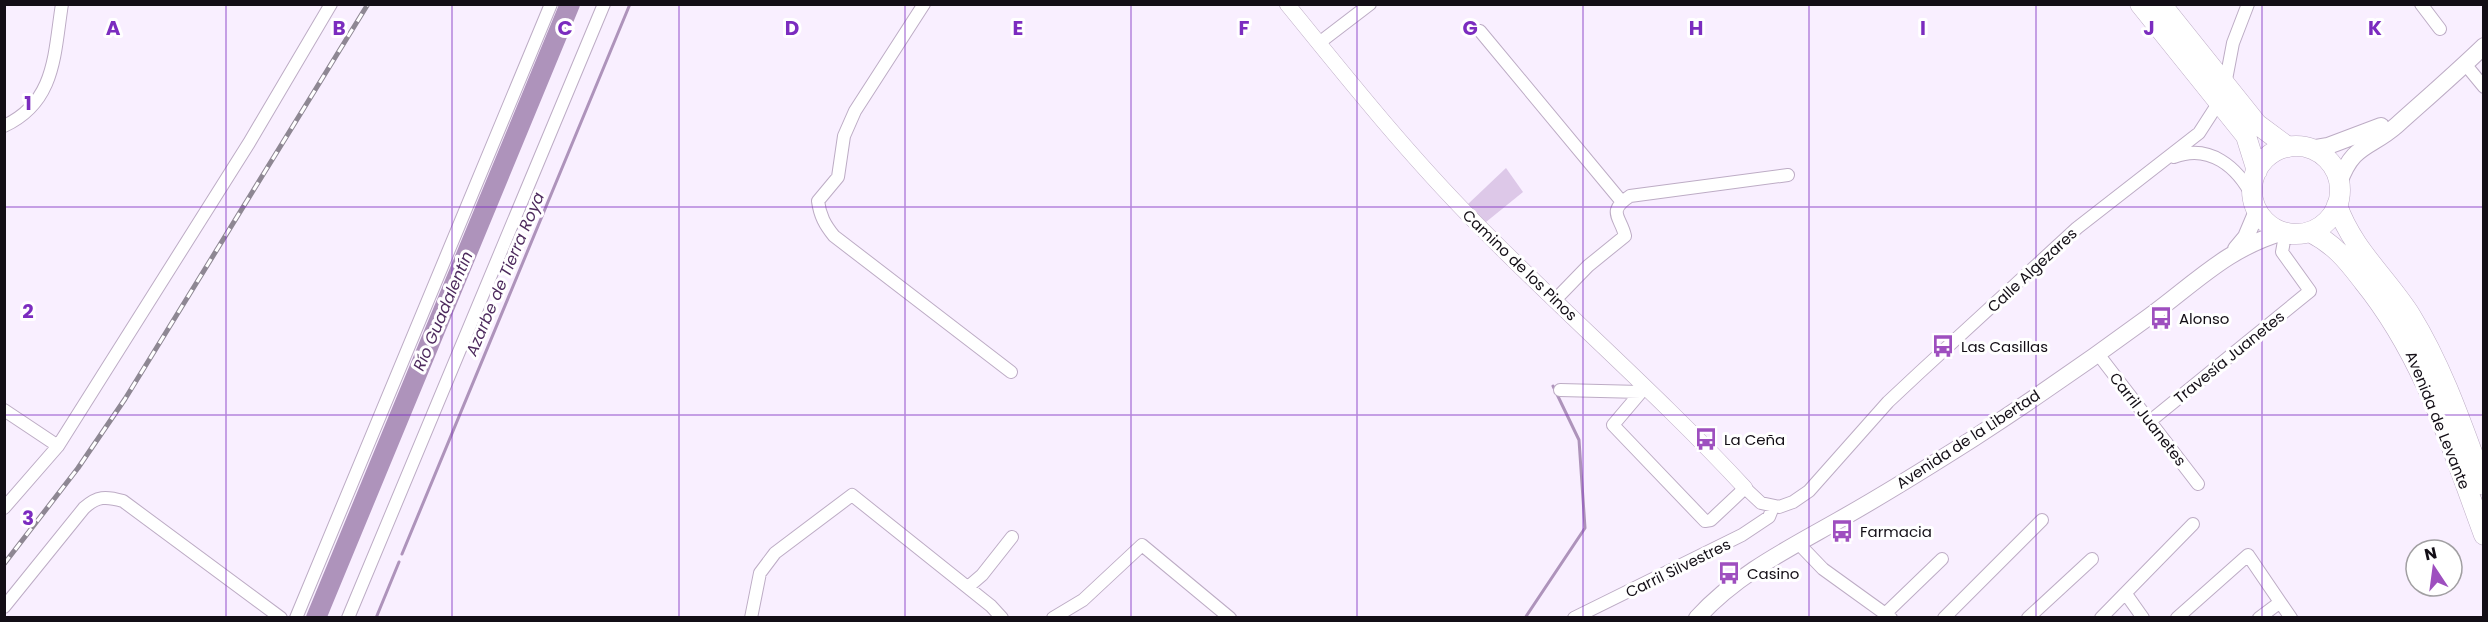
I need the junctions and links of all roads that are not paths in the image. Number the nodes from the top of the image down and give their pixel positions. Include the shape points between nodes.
1 (62, 4) edge
2 (331, 4) edge
3 (551, 4) edge
4 (604, 4) edge
5 (924, 4) edge
6 (1287, 4) edge
7 (1370, 4) edge
8 (2140, 4) edge
9 (2161, 4) edge
10 (2248, 4) edge
11 (2421, 4) edge
12 (2440, 29) dead end
13 (1480, 31) dead end
14 (1319, 43) junction
15 (2484, 46) edge
16 (2465, 64) junction
17 (2484, 87) edge
18 (2222, 94) junction
19 (2407, 115) junction
20 (4, 126) edge
21 (2288, 147) junction
22 (2310, 149) junction
23 (2163, 163) junction
24 (2257, 171) junction
25 (1788, 175) dead end
26 (2339, 183) junction
27 (1622, 202) junction
28 (2255, 204) junction
29 (2337, 206) junction
30 (2296, 233) junction
31 (2234, 252) junction
32 (1555, 300) junction
33 (2098, 354) junction
34 (1011, 372) dead end
35 (1644, 389) junction
36 (1560, 390) dead end
37 (4, 410) edge
38 (2149, 422) junction
39 (58, 446) junction
40 (2198, 484) dead end
41 (2484, 485) edge
42 (1745, 488) junction
43 (1773, 507) junction
44 (4, 508) edge
45 (2042, 520) dead end
46 (2193, 524) dead end
47 (2484, 536) edge
48 (1012, 537) dead end
49 (1798, 543) junction
50 (1942, 559) dead end
51 (2092, 559) dead end
52 (968, 587) junction
53 (2126, 594) junction
54 (2279, 603) junction
55 (4, 607) edge
56 (1888, 616) edge
57 (281, 618) edge
58 (296, 618) edge
59 (348, 618) edge
60 (751, 618) edge
61 (1002, 618) edge
62 (1053, 618) edge
63 (1230, 618) edge
64 (1574, 618) edge
65 (1697, 618) edge
66 (1944, 618) edge
67 (2028, 618) edge
68 (2101, 618) edge
69 (2143, 618) edge
70 (2177, 618) edge
71 (2259, 618) edge
72 (2291, 618) edge

1 - 20 street via 46,88 26,114
2 - 39 street via 249,143
3 - 58 street
4 - 59 street
5 - 34 street via 855,111 844,136 838,177 818,201 819,211 834,236
6 - 14 street, Camino de los Pinos
7 - 14 street
8 - 18 main road
9 - 18 main road
10 - 18 street, Calle Algezares via 2233,43
11 - 12 street
13 - 27 street
14 - 32 street, Camino de los Pinos via 1405,148
15 - 16 main road
16 - 17 street
16 - 19 main road
18 - 21 main road
18 - 23 street, Calle Algezares via 2199,132
18 - 24 main road via 2246,136
19 - 22 main road via 2328,146
19 - 26 main road via 2357,152
21 - 22 main road
21 - 24 main road via 2273,153
22 - 26 main road via 2330,162
23 - 28 street via 2187,153 2212,156 2235,171
23 - 43 street, Calle Algezares via 2077,228 1911,380 1809,491 1786,505
24 - 28 main road
25 - 27 street via 1640,194
26 - 29 main road
27 - 32 street via 1616,211 1625,236
28 - 30 main road via 2268,224
28 - 31 main road, Avenida de la Libertad via 2246,237
29 - 30 main road via 2327,222
29 - 41 main road, Avenida de Levante via 2352,240 2401,302 2430,350
30 - 31 main road, Avenida de la Libertad via 2251,243
30 - 38 street, Travesía Juanetes via 2284,241 2282,252 2310,291
30 - 47 main road, Avenida de Levante via 2333,245 2400,330 2430,390
31 - 33 main road, Avenida de la Libertad
32 - 35 street, Camino de los Pinos
33 - 38 street, Carril Juanetes
33 - 49 main road, Avenida de la Libertad via 1926,468
35 - 36 street
35 - 42 street, Camino de los Pinos
35 - 42 street via 1613,425 1705,521 1711,520
37 - 39 street
38 - 40 street, Carril Juanetes
39 - 44 street
42 - 43 street, Camino de los Pinos via 1761,503
43 - 64 street, Carril Silvestres via 1769,517 1742,535
45 - 66 street
46 - 53 street
48 - 52 street
49 - 56 street via 1823,569
49 - 65 main road, Avenida de la Libertad via 1736,580
50 - 56 street
51 - 67 street
52 - 60 street via 852,495 775,553 760,573
52 - 61 street
53 - 68 street
53 - 69 street
54 - 70 street via 2248,555
54 - 71 street
54 - 72 street
55 - 57 street via 84,508 107,496 123,501
62 - 63 street via 1083,600 1142,545

